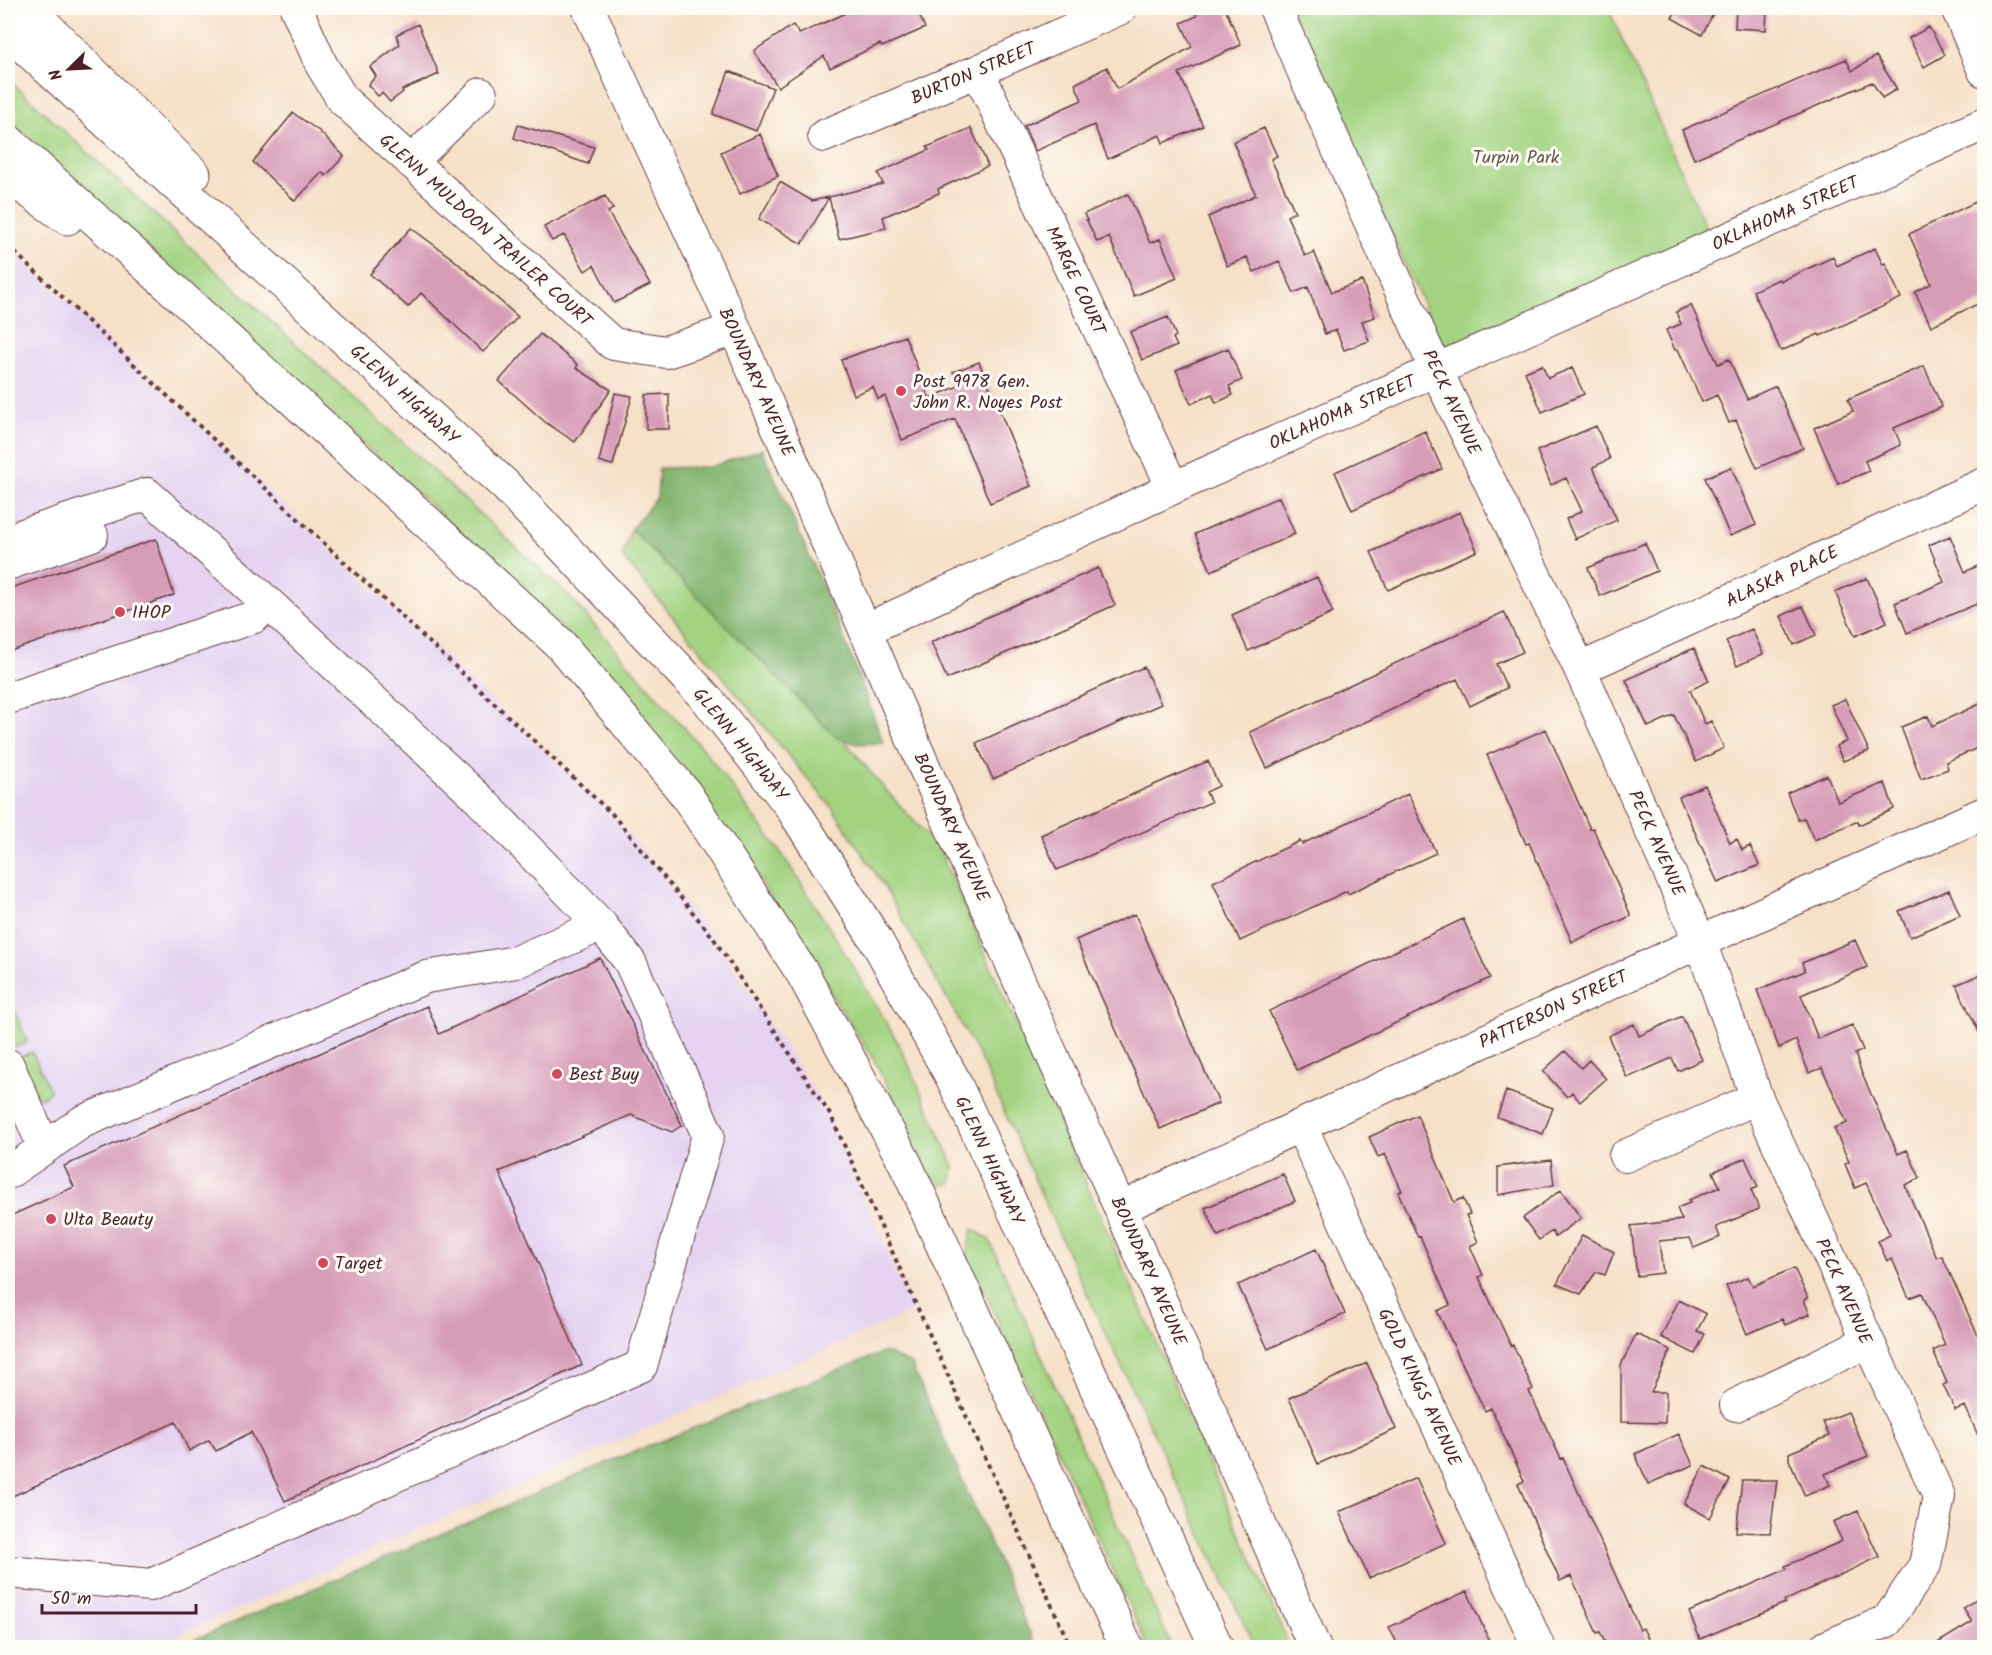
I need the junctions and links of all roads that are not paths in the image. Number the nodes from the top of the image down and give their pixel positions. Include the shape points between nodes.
1 (28, 8) edge
2 (296, 8) edge
3 (588, 8) edge
4 (1121, 8) edge
5 (1275, 8) edge
6 (1957, 8) edge
7 (8, 32) edge
8 (978, 71) junction
9 (1984, 71) edge
10 (481, 94) dead end
11 (1984, 124) edge
12 (824, 136) dead end
13 (8, 141) edge
14 (411, 162) junction
15 (8, 176) edge
16 (165, 282) junction
17 (735, 329) junction
18 (1436, 370) junction
19 (1984, 484) edge
20 (505, 485) junction
21 (1173, 488) junction
22 (8, 540) edge
23 (43, 540) junction
24 (8, 564) edge
25 (268, 603) junction
26 (865, 630) junction
27 (1580, 669) junction
28 (8, 698) edge
29 (1982, 821) edge
30 (601, 925) junction
31 (1700, 942) junction
32 (8, 1065) edge
33 (1757, 1098) junction
34 (1301, 1126) junction
35 (44, 1147) junction
36 (1624, 1156) dead end
37 (8, 1173) edge
38 (1121, 1208) junction
39 (1867, 1342) junction
40 (1736, 1405) dead end
41 (8, 1572) edge
42 (1126, 1647) edge
43 (1217, 1647) edge
44 (1315, 1647) edge
45 (1539, 1647) edge
46 (1824, 1647) edge

1 - 20 highway
2 - 14 street, GLENN MULDOON TRAILER COURT via 322,66 343,100
3 - 17 street, BOUNDARY AVEUNE
4 - 8 street, BURTON STREET
5 - 18 street, PECK AVENUE
6 - 9 street
7 - 20 highway, GLENN HIGHWAY
8 - 12 street, BURTON STREET
8 - 21 street, MARGE COURT
10 - 14 street
11 - 18 street, OKLAHOMA STREET
13 - 16 highway
14 - 17 street, GLENN MULDOON TRAILER COURT via 613,344 666,352
15 - 16 highway
16 - 42 highway via 560,644 685,793 803,974 904,1163
17 - 26 street, BOUNDARY AVEUNE
18 - 21 street, OKLAHOMA STREET
18 - 27 street, PECK AVENUE
19 - 27 street, ALASKA PLACE
20 - 43 highway, GLENN HIGHWAY via 708,700 790,805 876,940 952,1079
21 - 26 street, OKLAHOMA STREET
22 - 23 street
23 - 24 street
23 - 25 street via 155,502
25 - 28 street via 254,617
25 - 30 street via 477,797
26 - 38 street, BOUNDARY AVEUNE
27 - 31 street, PECK AVENUE
29 - 31 street, PATTERSON STREET
30 - 35 street via 516,962 426,977 82,1122
30 - 41 street via 630,962 708,1135 641,1366 150,1585
31 - 33 street, PECK AVENUE
31 - 34 street, PATTERSON STREET
32 - 35 street
33 - 36 street
33 - 39 street, PECK AVENUE
34 - 38 street, PATTERSON STREET
34 - 45 street, GOLD KINGS AVENUE
35 - 37 street
38 - 44 street, BOUNDARY AVEUNE
39 - 40 street
39 - 46 street, PECK AVENUE via 1939,1496 1925,1565 1887,1621

